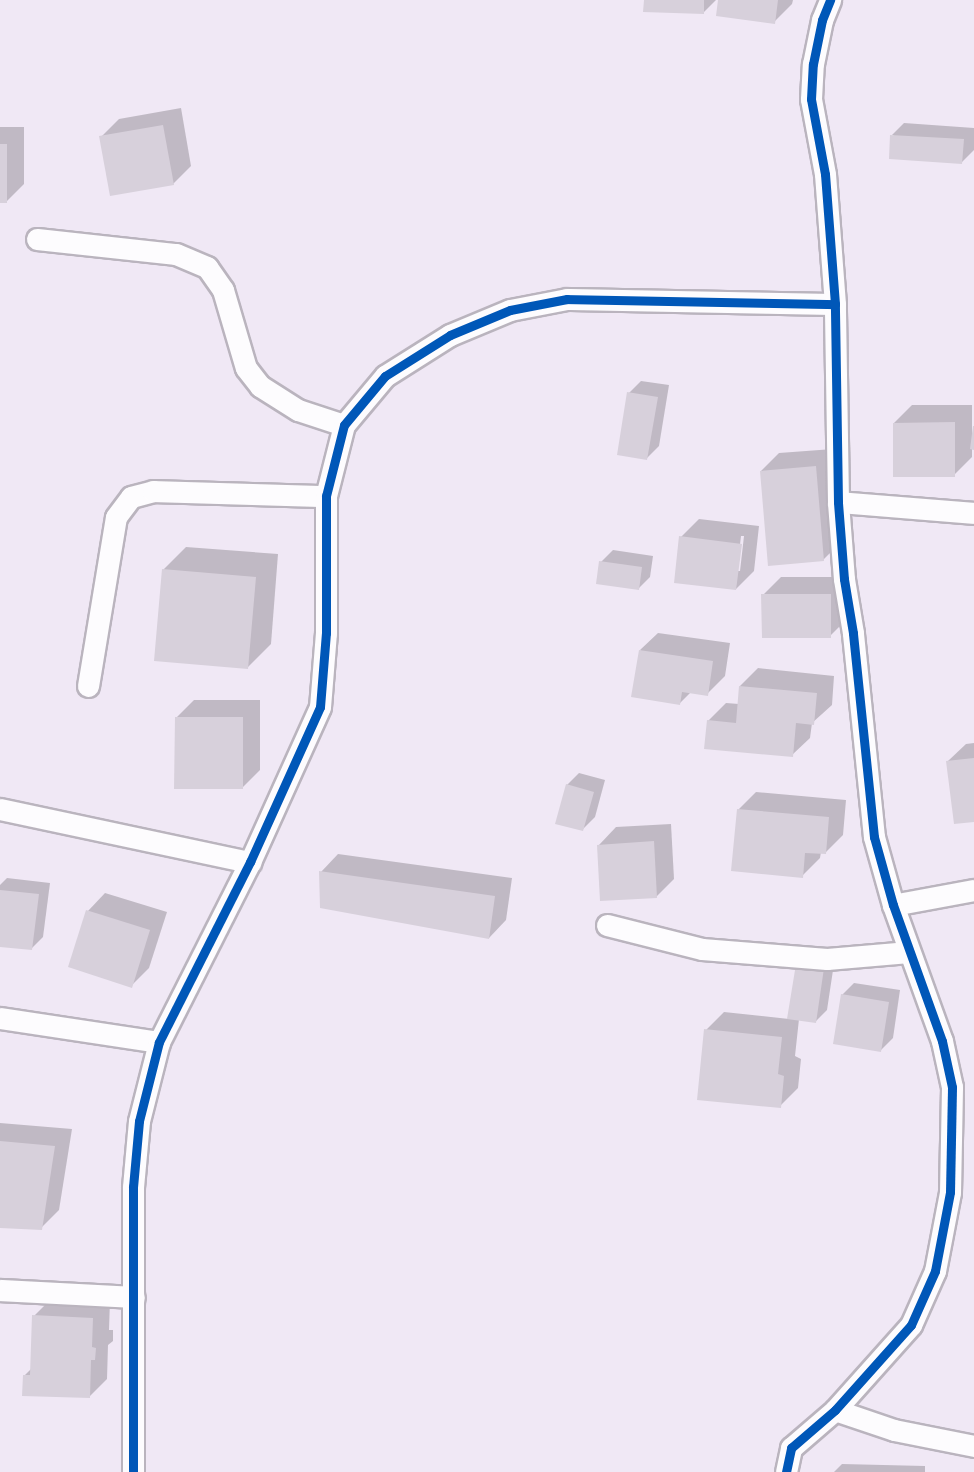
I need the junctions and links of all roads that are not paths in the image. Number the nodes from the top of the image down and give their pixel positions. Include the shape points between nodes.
1 (830, 0) edge
2 (37, 239) dead end
3 (835, 304) junction
4 (344, 425) junction
5 (326, 496) junction
6 (838, 502) junction
7 (974, 513) edge
8 (88, 686) dead end
9 (0, 809) edge
10 (250, 862) junction
11 (974, 890) edge
12 (892, 905) junction
13 (607, 925) dead end
14 (909, 952) junction
15 (0, 1018) edge
16 (159, 1042) junction
17 (0, 1290) edge
18 (134, 1297) junction
19 (835, 1410) junction
20 (974, 1446) edge
21 (133, 1472) edge
22 (786, 1472) edge

1 - 3 street via 820,31 811,99 825,174
2 - 4 street via 176,254 207,267 223,290 246,368 260,386 298,410
3 - 4 street via 567,299 510,310 450,335 385,376
3 - 6 street
4 - 5 street
5 - 8 street via 153,491 130,497 116,517
5 - 10 street via 326,633 320,707
6 - 7 street
6 - 12 street via 874,837
9 - 10 street
10 - 16 street
11 - 12 street
12 - 14 street
13 - 14 street via 702,949 827,959
14 - 19 street via 942,1041 952,1087 950,1192 935,1271 911,1325
15 - 16 street
16 - 18 street via 139,1121 133,1186
17 - 18 street
18 - 21 street
19 - 20 street via 894,1430
19 - 22 street via 791,1448

